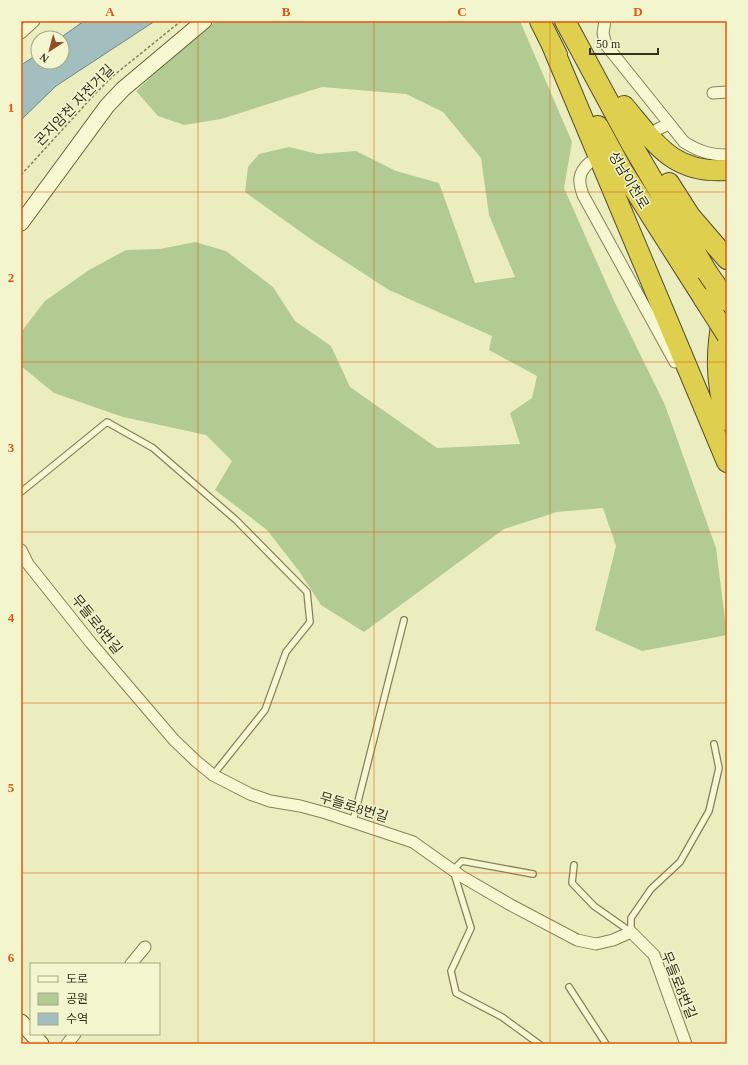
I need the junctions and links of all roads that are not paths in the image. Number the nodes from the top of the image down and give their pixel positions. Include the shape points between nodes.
1 (34, 21) edge
2 (204, 21) edge
3 (540, 21) edge
4 (565, 21) edge
5 (579, 21) edge
6 (605, 21) edge
7 (21, 33) edge
8 (551, 43) junction
9 (727, 92) edge
10 (713, 93) dead end
11 (624, 106) junction
12 (669, 124) junction
13 (658, 129) dead end
14 (727, 155) edge
15 (589, 163) dead end
16 (727, 170) edge
17 (21, 223) edge
18 (720, 252) edge
19 (727, 290) edge
20 (727, 301) edge
21 (727, 335) edge
22 (725, 412) edge
23 (725, 457) edge
24 (21, 492) edge
25 (21, 550) edge
26 (404, 620) dead end
27 (714, 744) dead end
28 (213, 775) junction
29 (353, 821) junction
30 (574, 865) dead end
31 (453, 870) junction
32 (533, 874) dead end
33 (631, 932) junction
34 (145, 947) dead end
35 (132, 963) edge
36 (569, 987) dead end
37 (21, 1022) edge
38 (30, 1033) edge
39 (32, 1035) edge
40 (74, 1035) edge
41 (41, 1044) edge
42 (67, 1044) edge
43 (539, 1044) edge
44 (606, 1044) edge
45 (686, 1044) edge

1 - 7 street
2 - 17 street via 123,88 106,106
3 - 8 highway, 성남이천로
4 - 20 highway, 성남이천로, bridge via 632,145
5 - 11 highway
6 - 12 street via 603,33 606,45
8 - 21 highway, 성남이천로, bridge via 622,170
8 - 23 highway
9 - 10 street
11 - 16 highway via 659,148 675,160 692,168
11 - 18 highway via 690,216
12 - 13 street
12 - 14 street via 684,142 697,150 713,155
15 - 23 street via 581,170 579,182 582,195 656,326
19 - 22 highway via 717,345 718,379
24 - 28 lane via 107,422 153,448 236,520 307,592 310,622 286,652 265,710
25 - 28 street, 무들로8번길 via 28,564 96,649 174,740
26 - 29 lane
27 - 33 lane via 719,768 709,811 680,862 651,889 630,918
28 - 29 street, 무들로8번길 via 270,802 300,806
29 - 31 street, 무들로8번길 via 413,842
30 - 33 lane via 572,883 594,906
31 - 32 lane via 462,861
31 - 33 street, 무들로8번길 via 509,904 577,940 596,944
31 - 43 lane via 471,928 451,971 456,993 502,1017
33 - 45 street, 무들로8번길 via 654,955
34 - 35 street
36 - 44 lane
37 - 38 street
39 - 41 street
40 - 42 street

